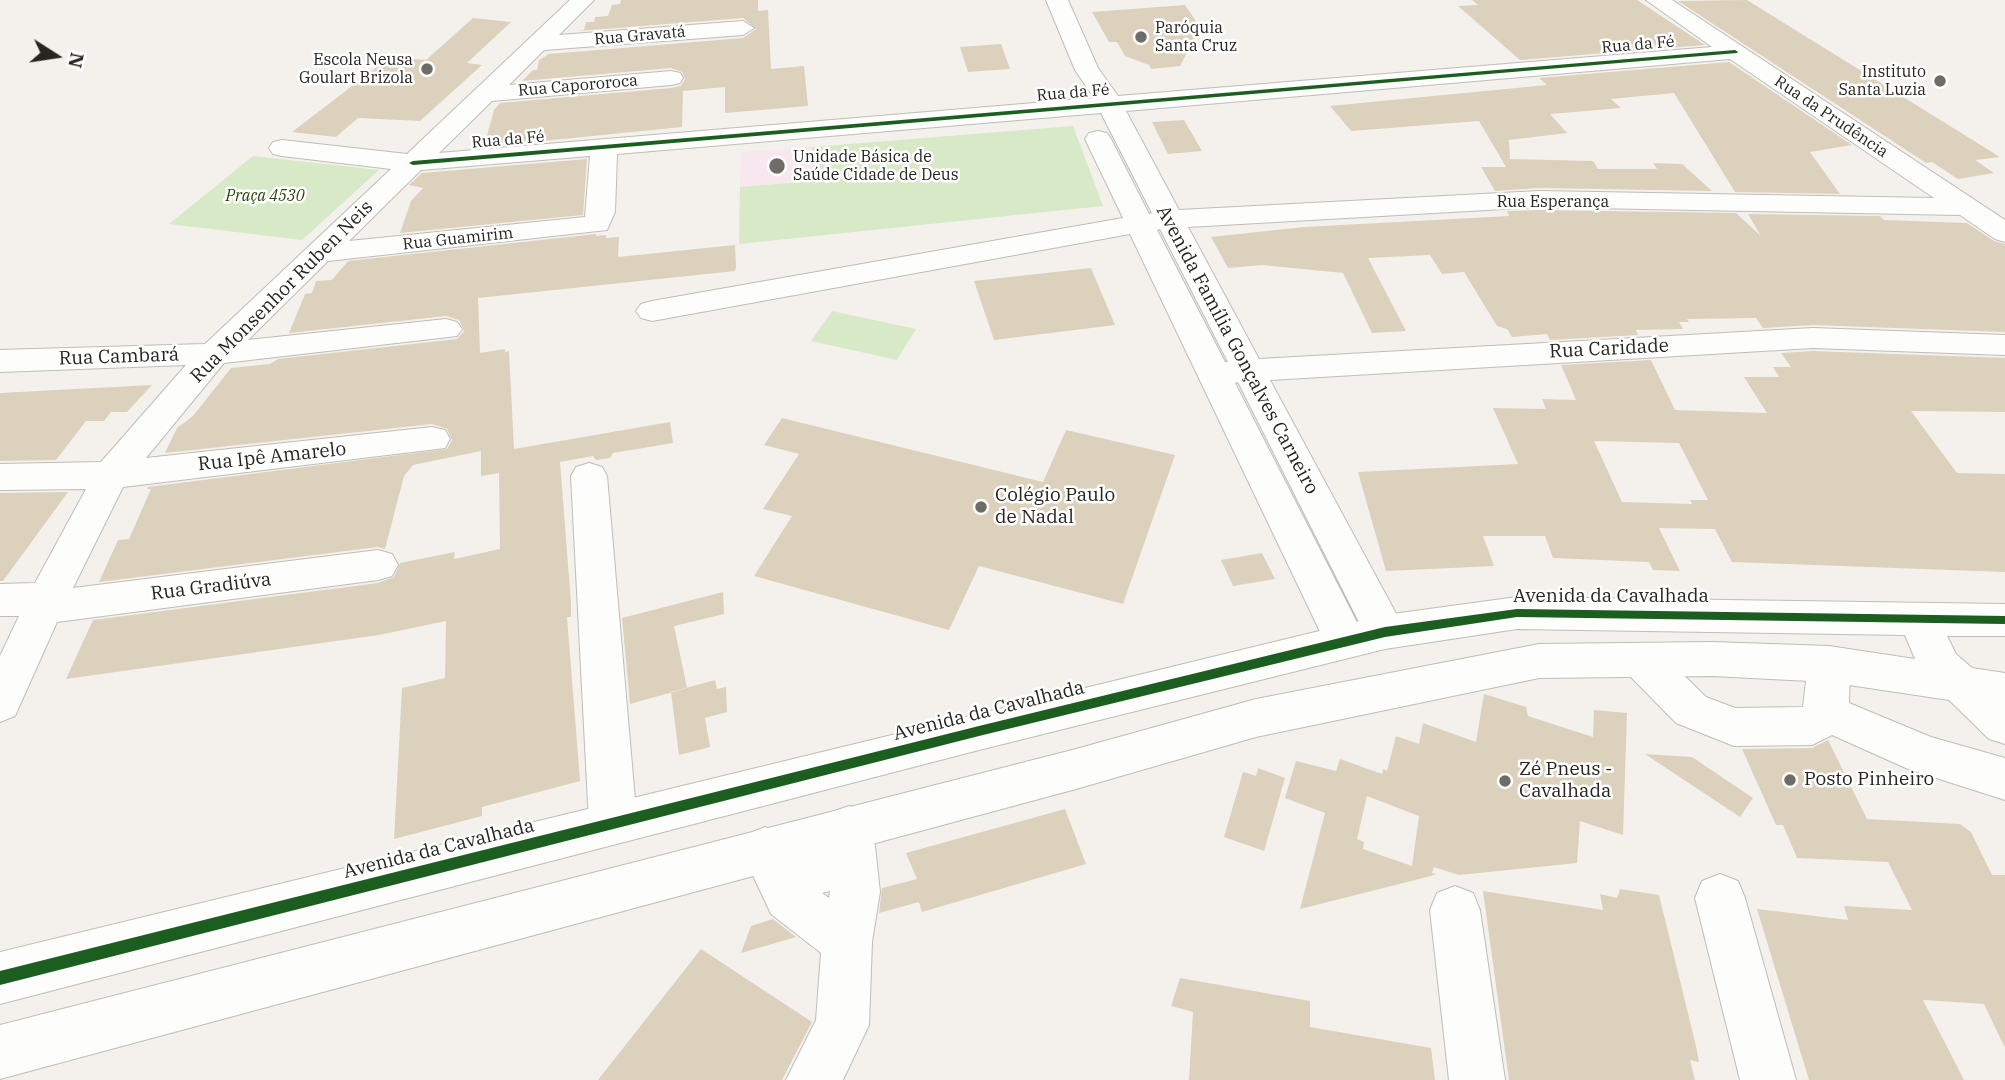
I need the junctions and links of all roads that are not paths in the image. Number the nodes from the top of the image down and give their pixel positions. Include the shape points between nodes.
1 (583, 0) edge
2 (1057, 0) edge
3 (1657, 0) edge
4 (743, 28) dead end
5 (537, 44) junction
6 (1735, 52) junction
7 (671, 78) dead end
8 (485, 94) junction
9 (1097, 107) junction
10 (282, 148) dead end
11 (604, 148) junction
12 (414, 163) junction
13 (1968, 207) junction
14 (1153, 222) junction
15 (2005, 233) edge
16 (320, 253) junction
17 (652, 311) dead end
18 (446, 329) dead end
19 (2005, 345) edge
20 (214, 354) junction
21 (0, 361) edge
22 (1248, 370) junction
23 (1213, 375) junction
24 (432, 439) dead end
25 (111, 475) junction
26 (589, 475) dead end
27 (0, 477) edge
28 (378, 565) dead end
29 (0, 600) edge
30 (45, 603) junction
31 (1932, 617) junction
32 (2005, 620) edge
33 (1365, 636) junction
34 (1641, 660) junction
35 (1829, 664) junction
36 (1958, 683) junction
37 (2005, 691) edge
38 (0, 703) edge
39 (1827, 713) junction
40 (2005, 725) edge
41 (2005, 779) edge
42 (613, 823) junction
43 (850, 845) junction
44 (773, 865) junction
45 (1720, 898) dead end
46 (1455, 910) dead end
47 (848, 942) junction
48 (0, 978) edge
49 (0, 1052) edge
50 (814, 1080) edge
51 (1477, 1080) edge
52 (1768, 1080) edge

1 - 5 street, Rua Monsenhor Ruben Neis
2 - 9 street, Avenida Família Gonçalves Carneiro via 1087,70 1083,88
3 - 6 street, Rua da Prudência
4 - 5 street, Rua Gravatá
5 - 8 street, Rua Monsenhor Ruben Neis
6 - 9 street, Rua da Fé
6 - 13 street, Rua da Prudência
7 - 8 street, Rua Capororoca
8 - 12 street, Rua Monsenhor Ruben Neis
9 - 11 street, Rua da Fé
9 - 14 street, Avenida Família Gonçalves Carneiro
10 - 12 street, Rua da Fé
11 - 12 street, Rua da Fé
11 - 16 street, Rua Guamirim via 597,224
12 - 16 street, Rua Monsenhor Ruben Neis
13 - 14 street, Rua Esperança via 1539,199
13 - 15 street, Rua da Prudência
14 - 17 street, Rua Esperança
14 - 22 street, Avenida Família Gonçalves Carneiro
14 - 23 street, Avenida Família Gonçalves Carneiro
16 - 20 street, Rua Monsenhor Ruben Neis
18 - 20 street, Rua Cambará
19 - 22 street, Rua Caridade via 1814,338
20 - 21 street, Rua Cambará
20 - 25 street, Rua Monsenhor Ruben Neis
22 - 23 street, Rua Caridade
22 - 33 street, Avenida Família Gonçalves Carneiro
23 - 33 street, Avenida Família Gonçalves Carneiro
24 - 25 street, Rua Ipê Amarelo
25 - 27 street, Rua Ipê Amarelo
25 - 30 street, Rua Monsenhor Ruben Neis
26 - 42 street
28 - 30 street, Rua Gradiúva
29 - 30 street, Rua Gradiúva
30 - 38 street, Rua Monsenhor Ruben Neis
31 - 32 street, Avenida da Cavalhada
31 - 33 street, Avenida da Cavalhada via 1517,613
31 - 36 street via 1926,630 1928,645
33 - 42 street, Avenida da Cavalhada
34 - 35 street
34 - 39 street via 1691,710 1734,727 1812,726
34 - 43 street via 1539,661 1256,718 1076,769
35 - 36 street
35 - 39 street
36 - 37 street
36 - 40 street
39 - 41 street via 1924,755
42 - 48 street, Avenida da Cavalhada
43 - 44 street
43 - 47 street via 855,892
44 - 47 street via 794,903
44 - 49 street
45 - 52 street
46 - 51 street
47 - 50 street via 841,1031

